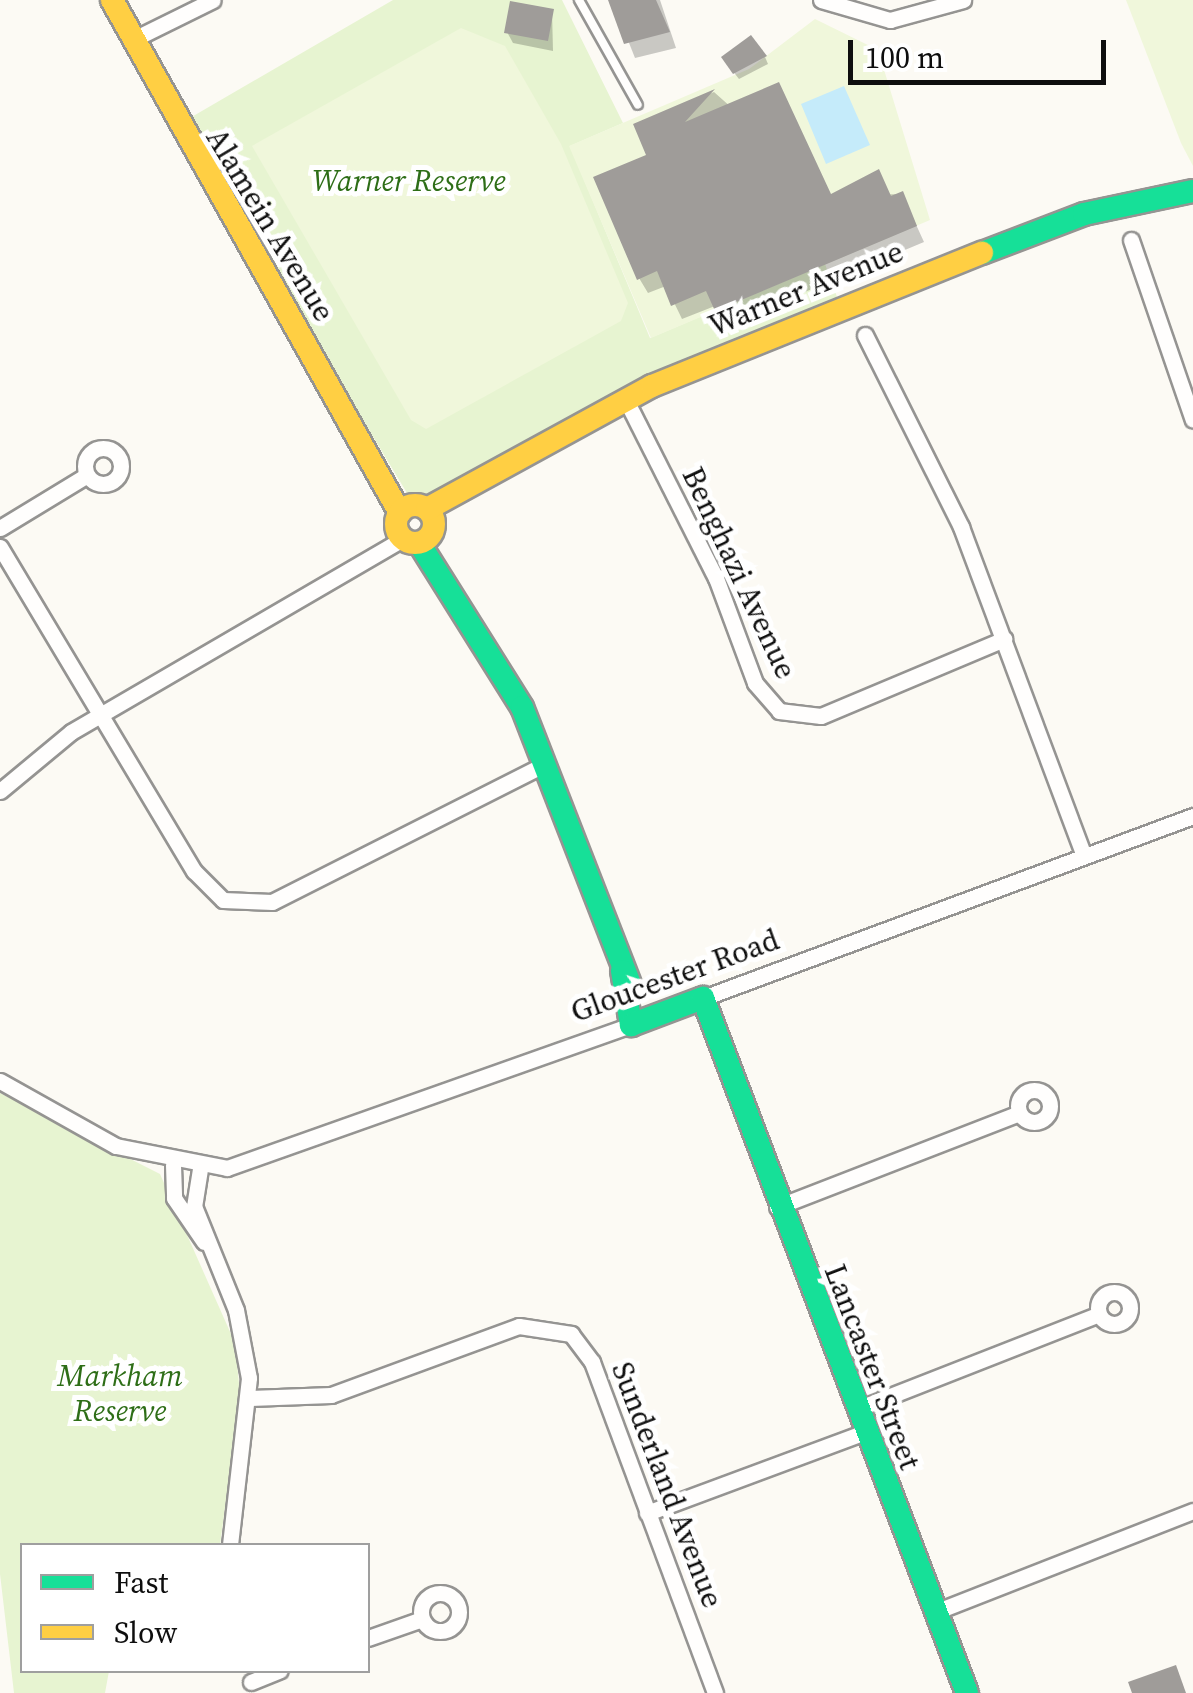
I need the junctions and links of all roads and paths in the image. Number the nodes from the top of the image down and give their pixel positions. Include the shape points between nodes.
1 (112, 0) edge
2 (213, 0) edge
3 (580, 0) edge
4 (821, 0) edge
5 (962, 0) edge
6 (132, 40) junction
7 (638, 105) dead end
8 (1193, 191) edge
9 (1131, 240) dead end
10 (865, 335) dead end
11 (626, 400) junction
12 (1193, 420) edge
13 (87, 476) dead end
14 (416, 524) junction
15 (0, 528) edge
16 (0, 546) edge
17 (1004, 639) junction
18 (100, 715) junction
19 (545, 764) junction
20 (0, 790) edge
21 (1193, 816) edge
22 (1084, 856) junction
23 (697, 1000) junction
24 (640, 1021) junction
25 (0, 1081) edge
26 (1019, 1113) dead end
27 (173, 1164) junction
28 (200, 1168) junction
29 (777, 1207) junction
30 (210, 1249) junction
31 (1099, 1314) dead end
32 (250, 1398) junction
33 (857, 1409) junction
34 (865, 1432) junction
35 (1193, 1511) edge
36 (647, 1512) junction
37 (230, 1543) edge
38 (935, 1612) junction
39 (422, 1618) dead end
40 (370, 1637) edge
41 (715, 1693) edge
42 (967, 1693) edge

1 - 6 street, Alamein Avenue
2 - 6 street
3 - 7 lane
4 - 5 street via 890,20
6 - 14 street, Alamein Avenue
8 - 11 street, Warner Avenue via 1054,224
9 - 12 street
10 - 17 street via 952,507
11 - 14 street, Warner Avenue
11 - 17 street, Benghazi Avenue via 716,578 755,683 779,710 821,716
13 - 15 street
14 - 18 street, Warner Avenue
14 - 19 street, Alamein Avenue
16 - 18 street
17 - 22 street
18 - 19 street via 204,886 247,906 282,898
18 - 20 street, Warner Avenue
19 - 24 street, Alamein Avenue
21 - 22 street, Gloucester Road
22 - 23 street, Gloucester Road
23 - 24 street, Gloucester Road
23 - 29 street, Lancaster Street
24 - 28 street, Gloucester Road via 270,1160
25 - 27 street, Gloucester Road via 116,1146
26 - 29 street
27 - 28 street, Gloucester Road
27 - 30 street via 174,1198
28 - 30 street via 194,1206
29 - 33 street, Lancaster Street
30 - 32 street via 236,1310
31 - 33 street
32 - 36 street, Sunderland Avenue via 315,1398 508,1329 559,1328 592,1362
32 - 37 street
33 - 34 street, Lancaster Street
34 - 36 street
34 - 38 street, Lancaster Street
35 - 38 street
36 - 41 street, Sunderland Avenue
38 - 42 street, Lancaster Street
39 - 40 street

